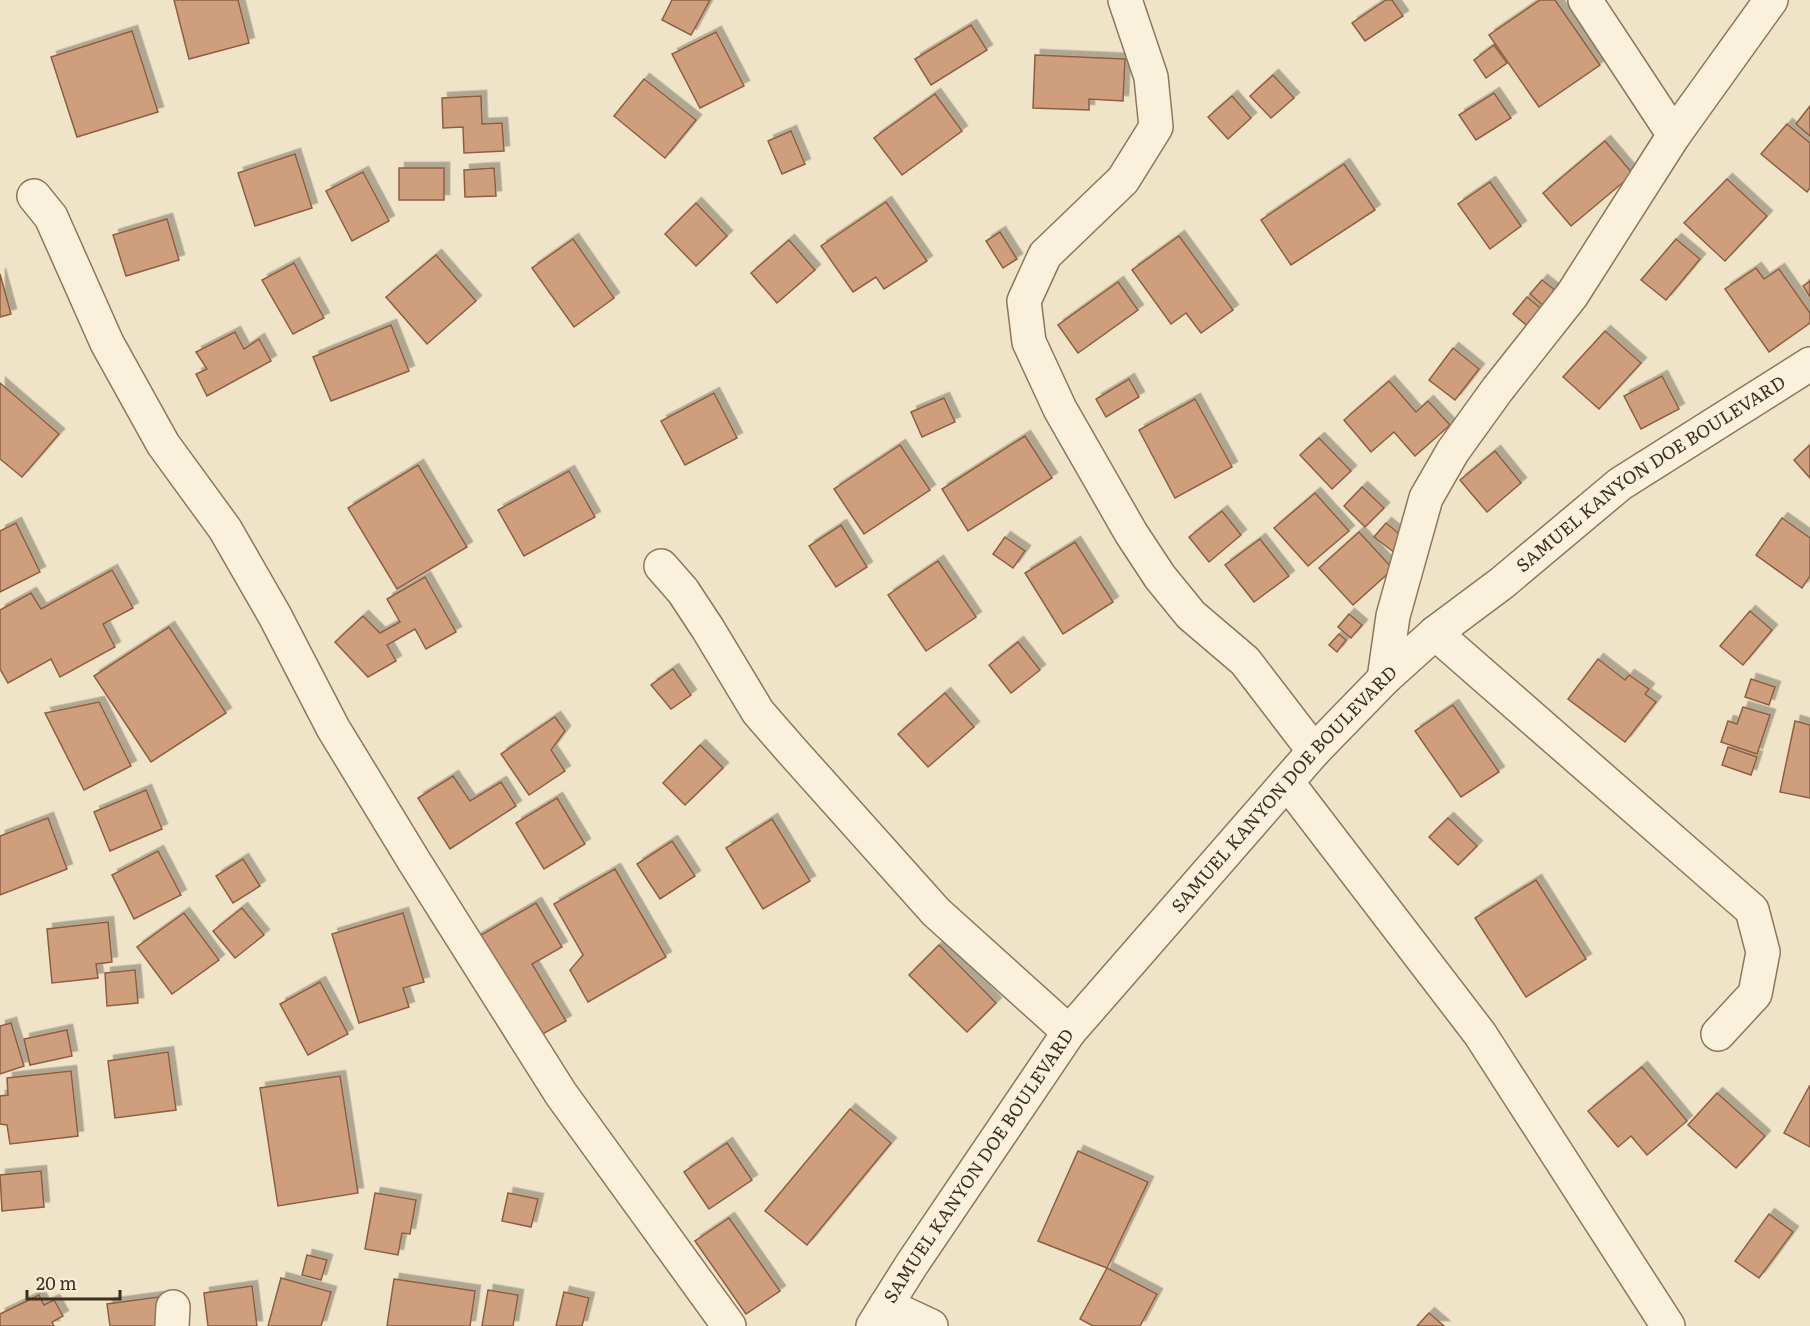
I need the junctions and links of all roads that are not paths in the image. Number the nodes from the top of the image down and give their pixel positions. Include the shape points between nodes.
1 (1125, 0) edge
2 (1585, 0) edge
3 (1771, 0) edge
4 (1674, 135) junction
5 (33, 196) dead end
6 (1810, 364) edge
7 (662, 566) dead end
8 (1435, 633) junction
9 (1384, 679) junction
10 (1314, 752) junction
11 (1287, 782) junction
12 (1069, 1032) junction
13 (1719, 1034) dead end
14 (879, 1315) edge
15 (729, 1326) edge
16 (931, 1326) edge
17 (1668, 1326) edge

1 - 10 street via 1151,77 1156,127 1123,180 1046,255 1024,301 1029,342 1060,410 1160,576 1191,615 1245,661
2 - 4 street
3 - 4 street
4 - 9 street via 1572,295 1453,451 1426,498 1393,616
5 - 15 street via 51,217 107,343 163,444 225,529 333,728 414,861 561,1094
6 - 8 street, SAMUEL KANYON DOE BOULEVARD via 1620,484 1502,583
7 - 12 street via 708,629 758,712 799,760 936,912
8 - 9 street, SAMUEL KANYON DOE BOULEVARD
8 - 13 street via 1752,910 1763,952 1755,994
9 - 10 street, SAMUEL KANYON DOE BOULEVARD
10 - 11 street, SAMUEL KANYON DOE BOULEVARD
11 - 12 street, SAMUEL KANYON DOE BOULEVARD
11 - 17 street via 1480,1034
12 - 14 street, SAMUEL KANYON DOE BOULEVARD
14 - 16 street

